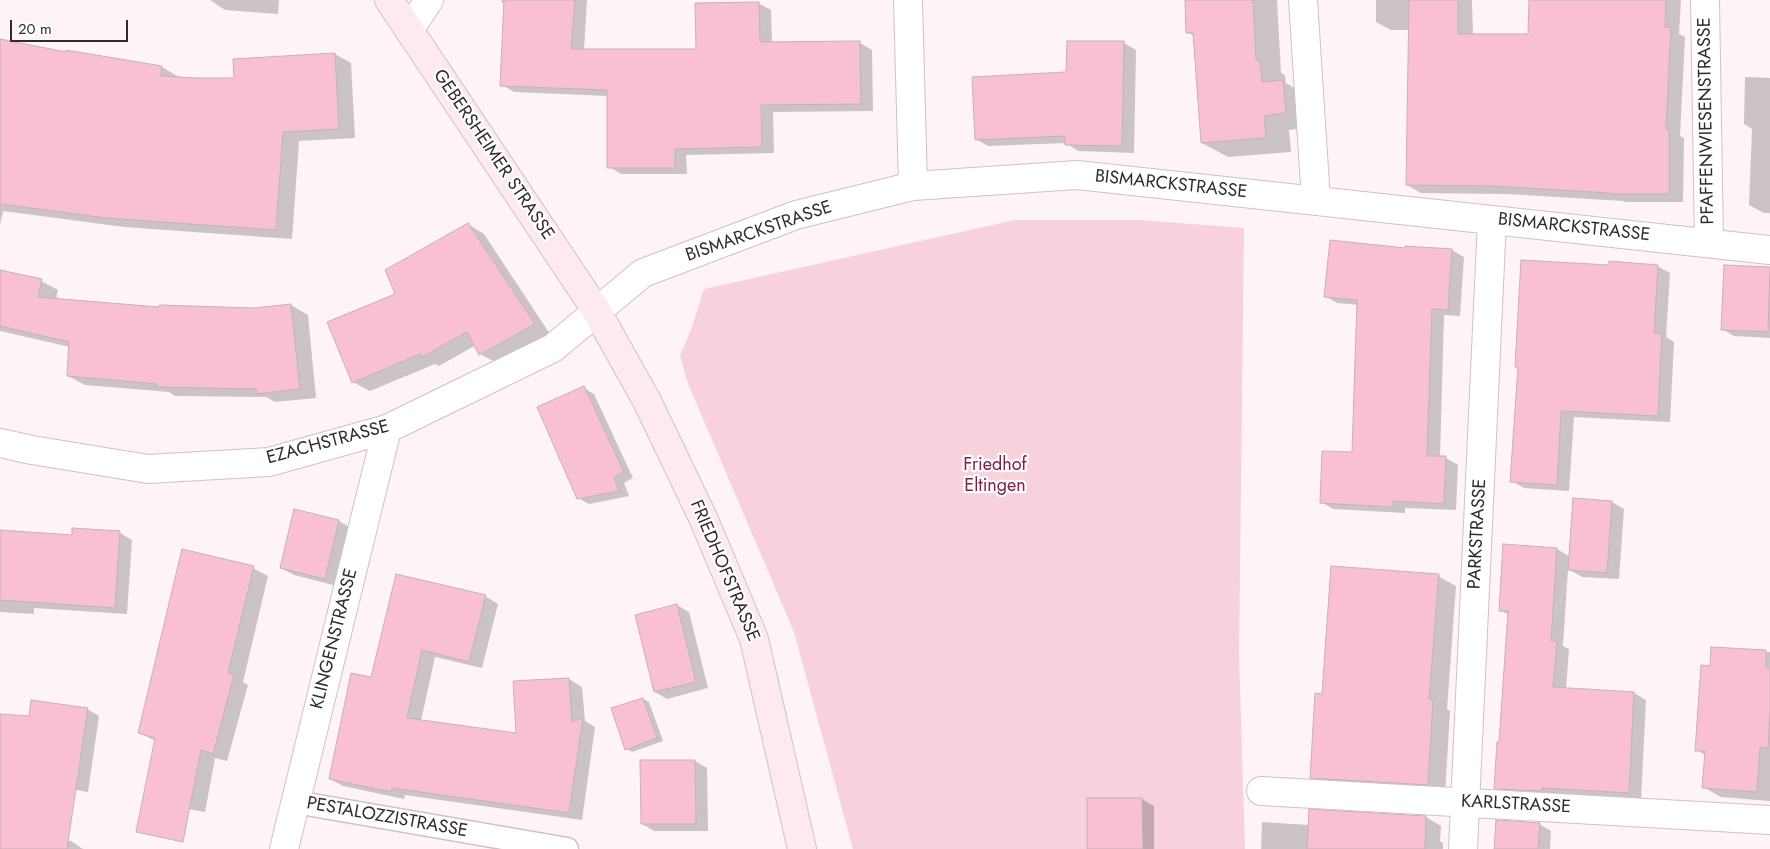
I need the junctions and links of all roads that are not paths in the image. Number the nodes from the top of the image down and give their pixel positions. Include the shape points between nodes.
1 (389, 0) edge
2 (429, 0) edge
3 (908, 0) edge
4 (1303, 0) edge
5 (1706, 0) edge
6 (409, 30) junction
7 (913, 186) junction
8 (1316, 200) junction
9 (1492, 220) junction
10 (1709, 243) junction
11 (1770, 250) edge
12 (596, 310) junction
13 (387, 429) junction
14 (0, 443) edge
15 (1261, 791) dead end
16 (295, 802) junction
17 (1465, 802) junction
18 (1770, 820) edge
19 (284, 849) edge
20 (567, 849) edge
21 (802, 849) edge
22 (1463, 849) edge

1 - 6 street, GEBERSHEIMER STRASSE
2 - 6 street
3 - 7 street
4 - 8 street
5 - 10 street, PFAFFENWIESENSTRASSE
6 - 12 street, GEBERSHEIMER STRASSE
7 - 8 street, BISMARCKSTRASSE via 1077,176
7 - 12 street, BISMARCKSTRASSE via 796,215 643,273
8 - 9 street, BISMARCKSTRASSE
9 - 10 street, BISMARCKSTRASSE
9 - 17 street, PARKSTRASSE
10 - 11 street, BISMARCKSTRASSE
12 - 13 street, EZACHSTRASSE via 552,348
12 - 21 street, FRIEDHOFSTRASSE via 655,418 704,520 754,639
13 - 14 street, EZACHSTRASSE via 269,462 148,469
13 - 16 street, KLINGENSTRASSE
15 - 17 street, KARLSTRASSE
16 - 19 street, KLINGENSTRASSE
16 - 20 lane, PESTALOZZISTRASSE
17 - 18 street, KARLSTRASSE
17 - 22 street, PARKSTRASSE

